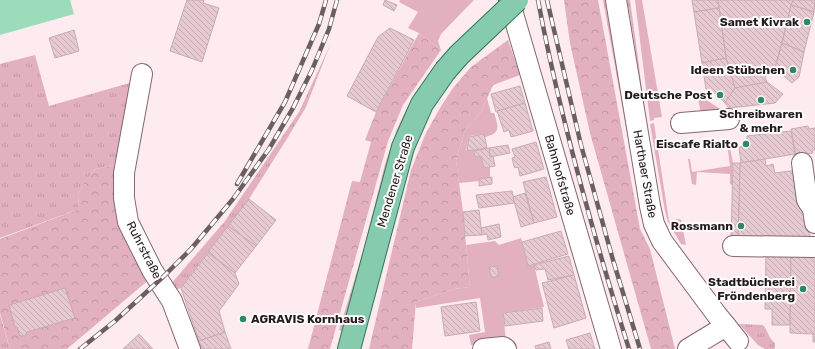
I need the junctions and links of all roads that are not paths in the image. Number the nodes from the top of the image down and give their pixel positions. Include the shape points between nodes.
1 (509, 0) edge
2 (517, 0) edge
3 (616, 0) edge
4 (142, 74) dead end
5 (729, 119) dead end
6 (681, 123) dead end
7 (802, 163) dead end
8 (815, 223) edge
9 (733, 246) dead end
10 (815, 247) edge
11 (190, 349) edge
12 (349, 349) edge
13 (483, 349) edge
14 (506, 349) edge
15 (611, 349) edge
16 (688, 349) edge

1 - 15 street, Bahnhofstraße
2 - 12 main road, Mendener Straße, bridge via 459,55 422,104 403,147
3 - 16 street, Harthaer Straße via 654,224 662,241 732,334
4 - 11 street, Ruhrstraße via 124,173 124,198 128,222 152,270 172,301
5 - 6 street
7 - 8 street via 807,200 813,209
9 - 10 street
13 - 14 street

